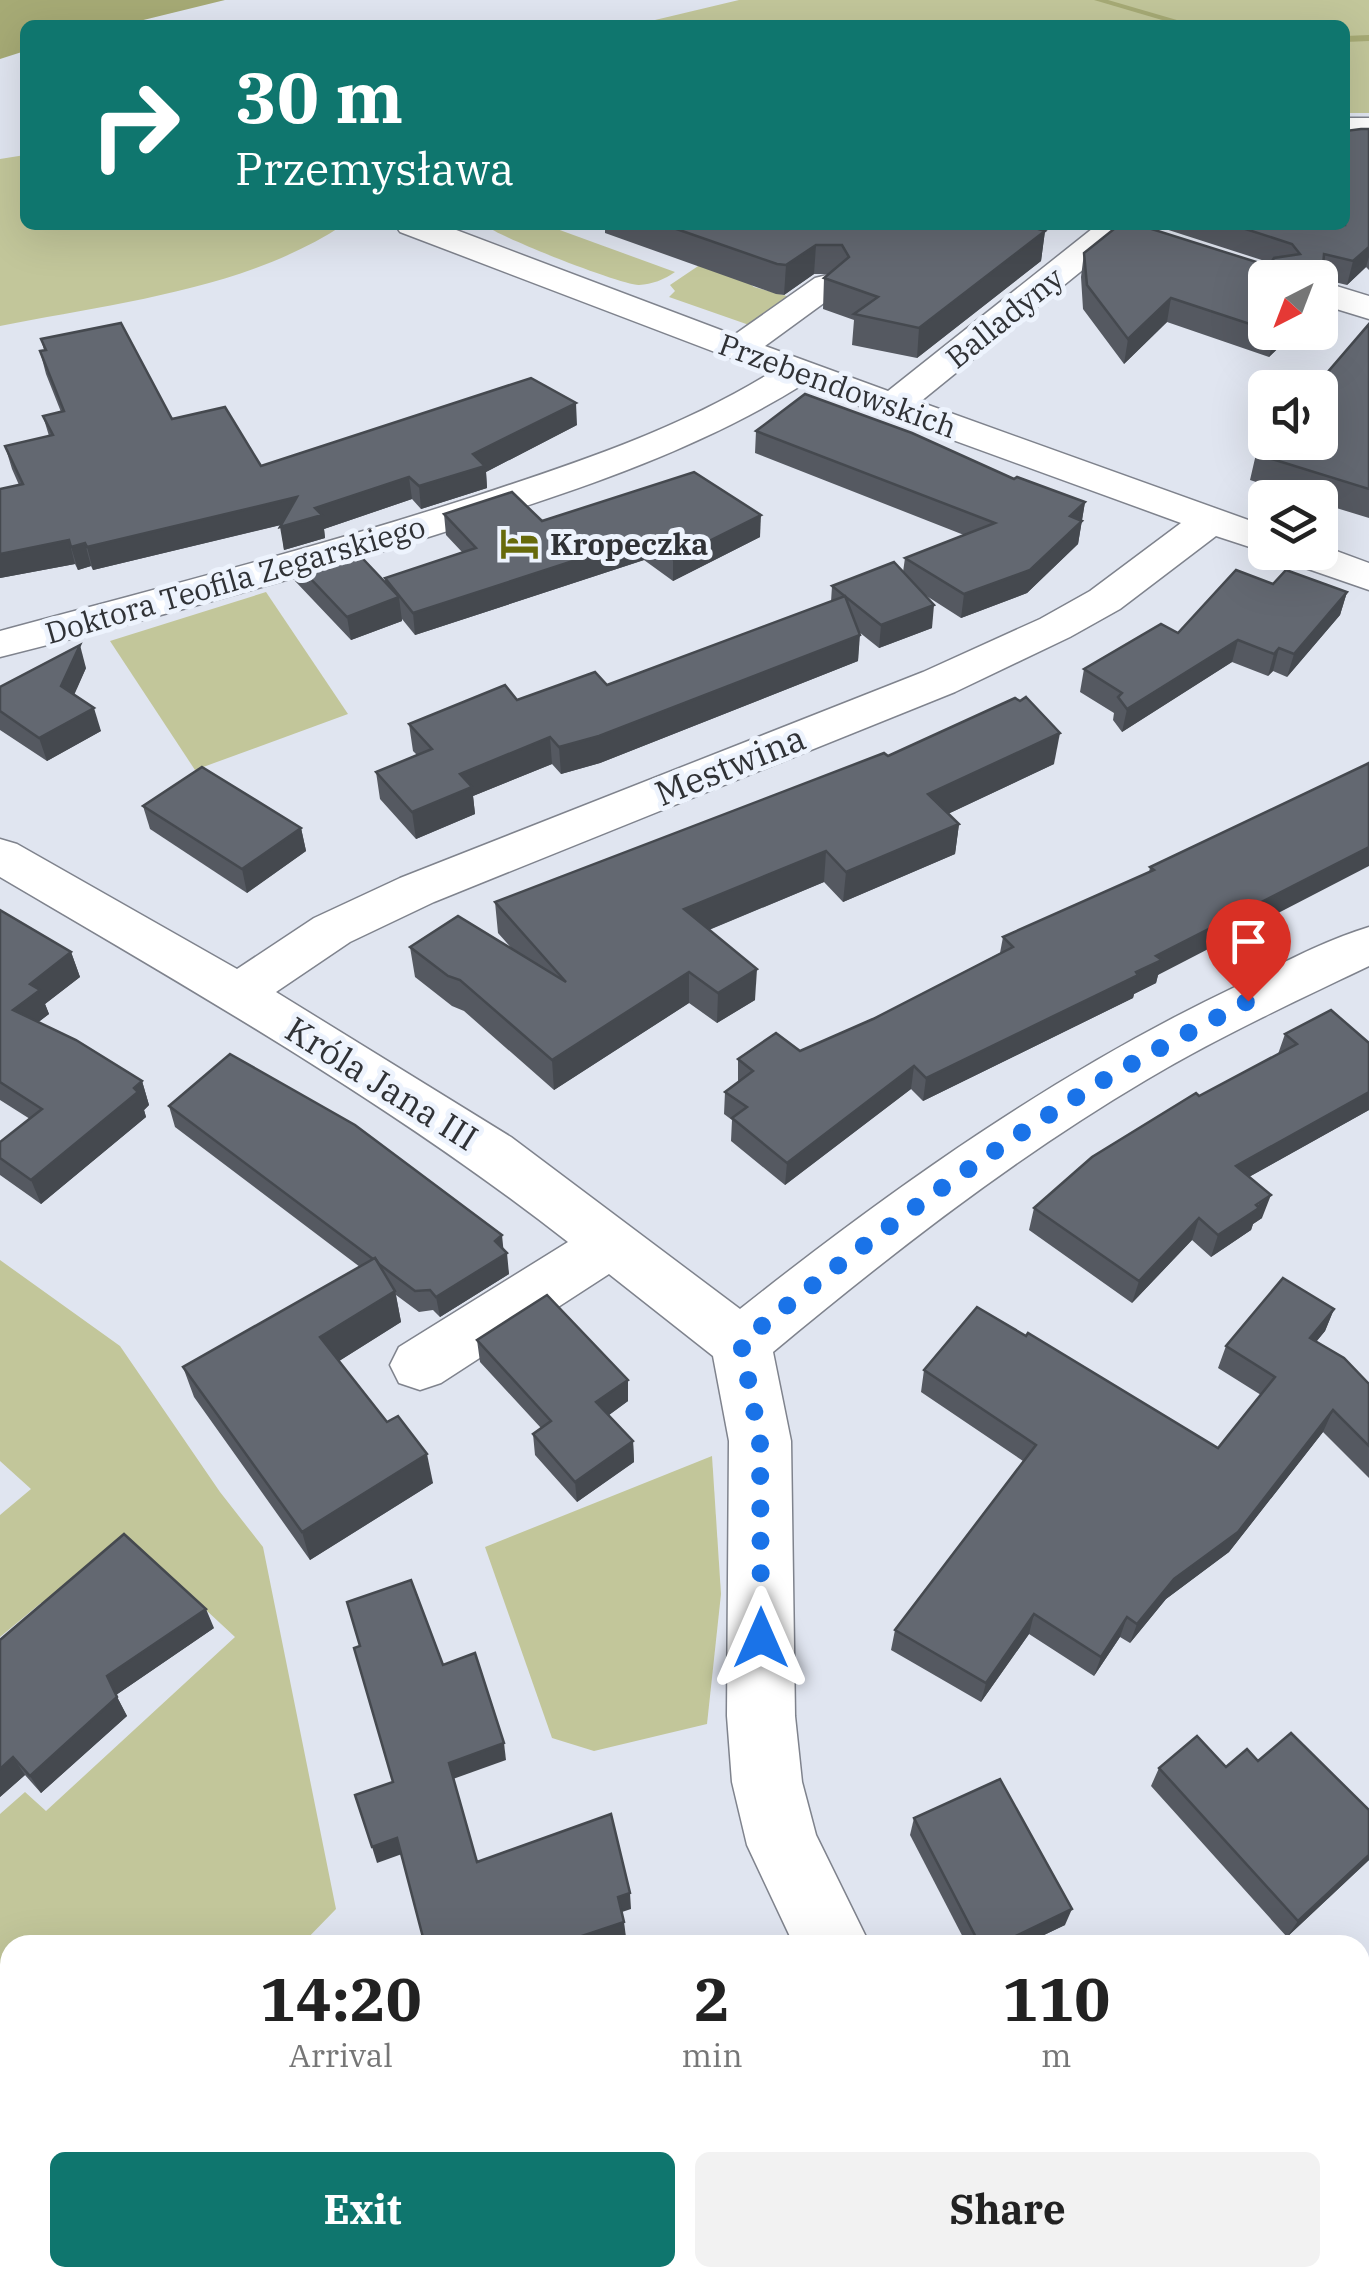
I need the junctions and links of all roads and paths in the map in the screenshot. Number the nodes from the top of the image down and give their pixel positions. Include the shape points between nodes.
1 (425, 230) edge
2 (1123, 230) edge
3 (827, 285) edge
4 (1338, 298) edge
5 (1369, 308) edge
6 (738, 349) junction
7 (799, 371) junction
8 (893, 405) junction
9 (1212, 520) junction
10 (1248, 534) edge
11 (1338, 566) edge
12 (1369, 577) edge
13 (0, 644) edge
14 (0, 855) edge
15 (1369, 945) edge
16 (240, 994) junction
17 (611, 1244) junction
18 (741, 1343) junction
19 (420, 1364) dead end
20 (827, 1935) edge

1 - 6 street, Przebendowskich
2 - 8 street, Balladyny
3 - 6 street
4 - 5 street
6 - 7 street, Przebendowskich
7 - 8 street, Przebendowskich
7 - 13 street, Doktora Teofila Zegarskiego via 686,430 456,516
8 - 9 street, Przebendowskich
9 - 10 street, Przebendowskich
9 - 16 street, Mestwina via 1055,628 940,682 417,890 332,930
11 - 12 street
14 - 16 street, Króla Jana III
15 - 18 street via 1248,1001 1094,1086 846,1257
16 - 17 street, Króla Jana III via 492,1152
17 - 18 street, Króla Jana III
17 - 19 street
18 - 20 street via 760,1441 761,1716 768,1782 783,1845

